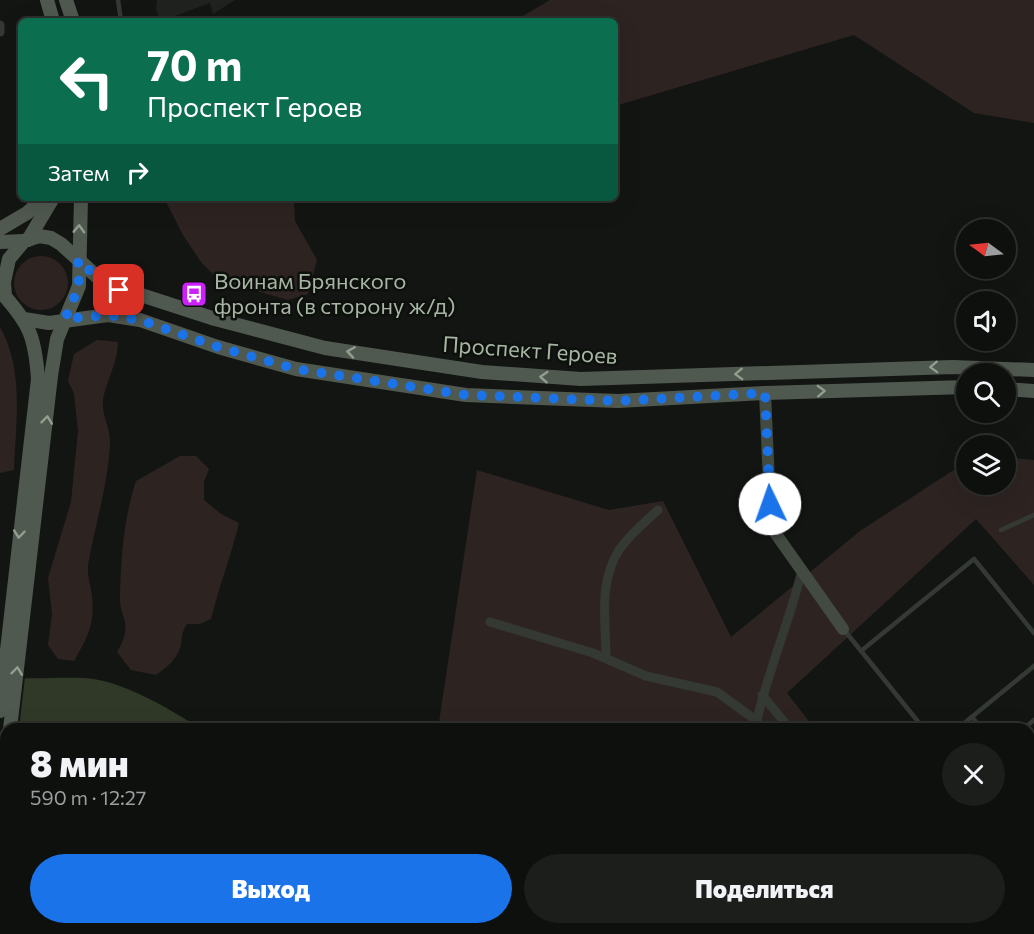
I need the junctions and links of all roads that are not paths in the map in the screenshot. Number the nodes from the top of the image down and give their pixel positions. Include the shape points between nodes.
1 (47, 0) edge
2 (66, 0) edge
3 (118, 0) edge
4 (52, 18) edge
5 (72, 18) edge
6 (121, 18) edge
7 (0, 25) edge
8 (0, 32) edge
9 (41, 201) edge
10 (51, 201) edge
11 (81, 201) edge
12 (0, 229) edge
13 (26, 241) junction
14 (0, 242) edge
15 (78, 260) junction
16 (2, 294) edge
17 (24, 319) junction
18 (65, 319) junction
19 (1034, 370) edge
20 (956, 387) edge
21 (1016, 390) edge
22 (1034, 391) edge
23 (765, 393) junction
24 (33, 477) junction
25 (658, 510) dead end
26 (1034, 515) edge
27 (1001, 530) dead end
28 (801, 570) junction
29 (490, 622) dead end
30 (843, 629) joint
31 (1034, 633) edge
32 (861, 651) junction
33 (606, 658) junction
34 (1034, 666) edge
35 (762, 695) junction
36 (0, 711) edge
37 (972, 717) junction
38 (11, 723) edge
39 (754, 723) edge
40 (756, 723) edge
41 (785, 723) edge
42 (919, 723) edge
43 (964, 723) edge
44 (977, 723) edge

1 - 4 main road
2 - 5 main road
3 - 6 lane
7 - 8 street
9 - 12 main road
10 - 13 main road
15 -> 11 main road
13 - 14 main road
13 - 15 main road via 39,236 51,238
13 - 16 main road via 9,259
15 - 18 main road via 79,286
19 -> 15 main road, Проспект Героев via 953,367 581,379 482,372 325,348 215,320 119,290 104,283
16 - 17 main road
17 - 18 main road via 49,323
17 - 24 main road via 32,336 38,379
18 - 23 main road, Проспект Героев via 108,315 140,320 296,369 466,395 618,401
24 -> 18 main road
23 -> 20 main road, Проспект Героев
21 - 22 main road
23 - 28 street via 771,527
24 -> 36 main road
38 -> 24 main road
25 - 33 street via 620,550 608,575 603,605
26 - 27 lane
28 - 30 street
28 - 35 street
29 - 33 street
30 - 32 lane
31 - 32 lane via 974,559
32 - 42 lane
33 - 39 street via 646,676 717,693
34 - 37 lane
35 - 40 street
35 - 41 street
37 - 43 lane
37 - 44 lane

